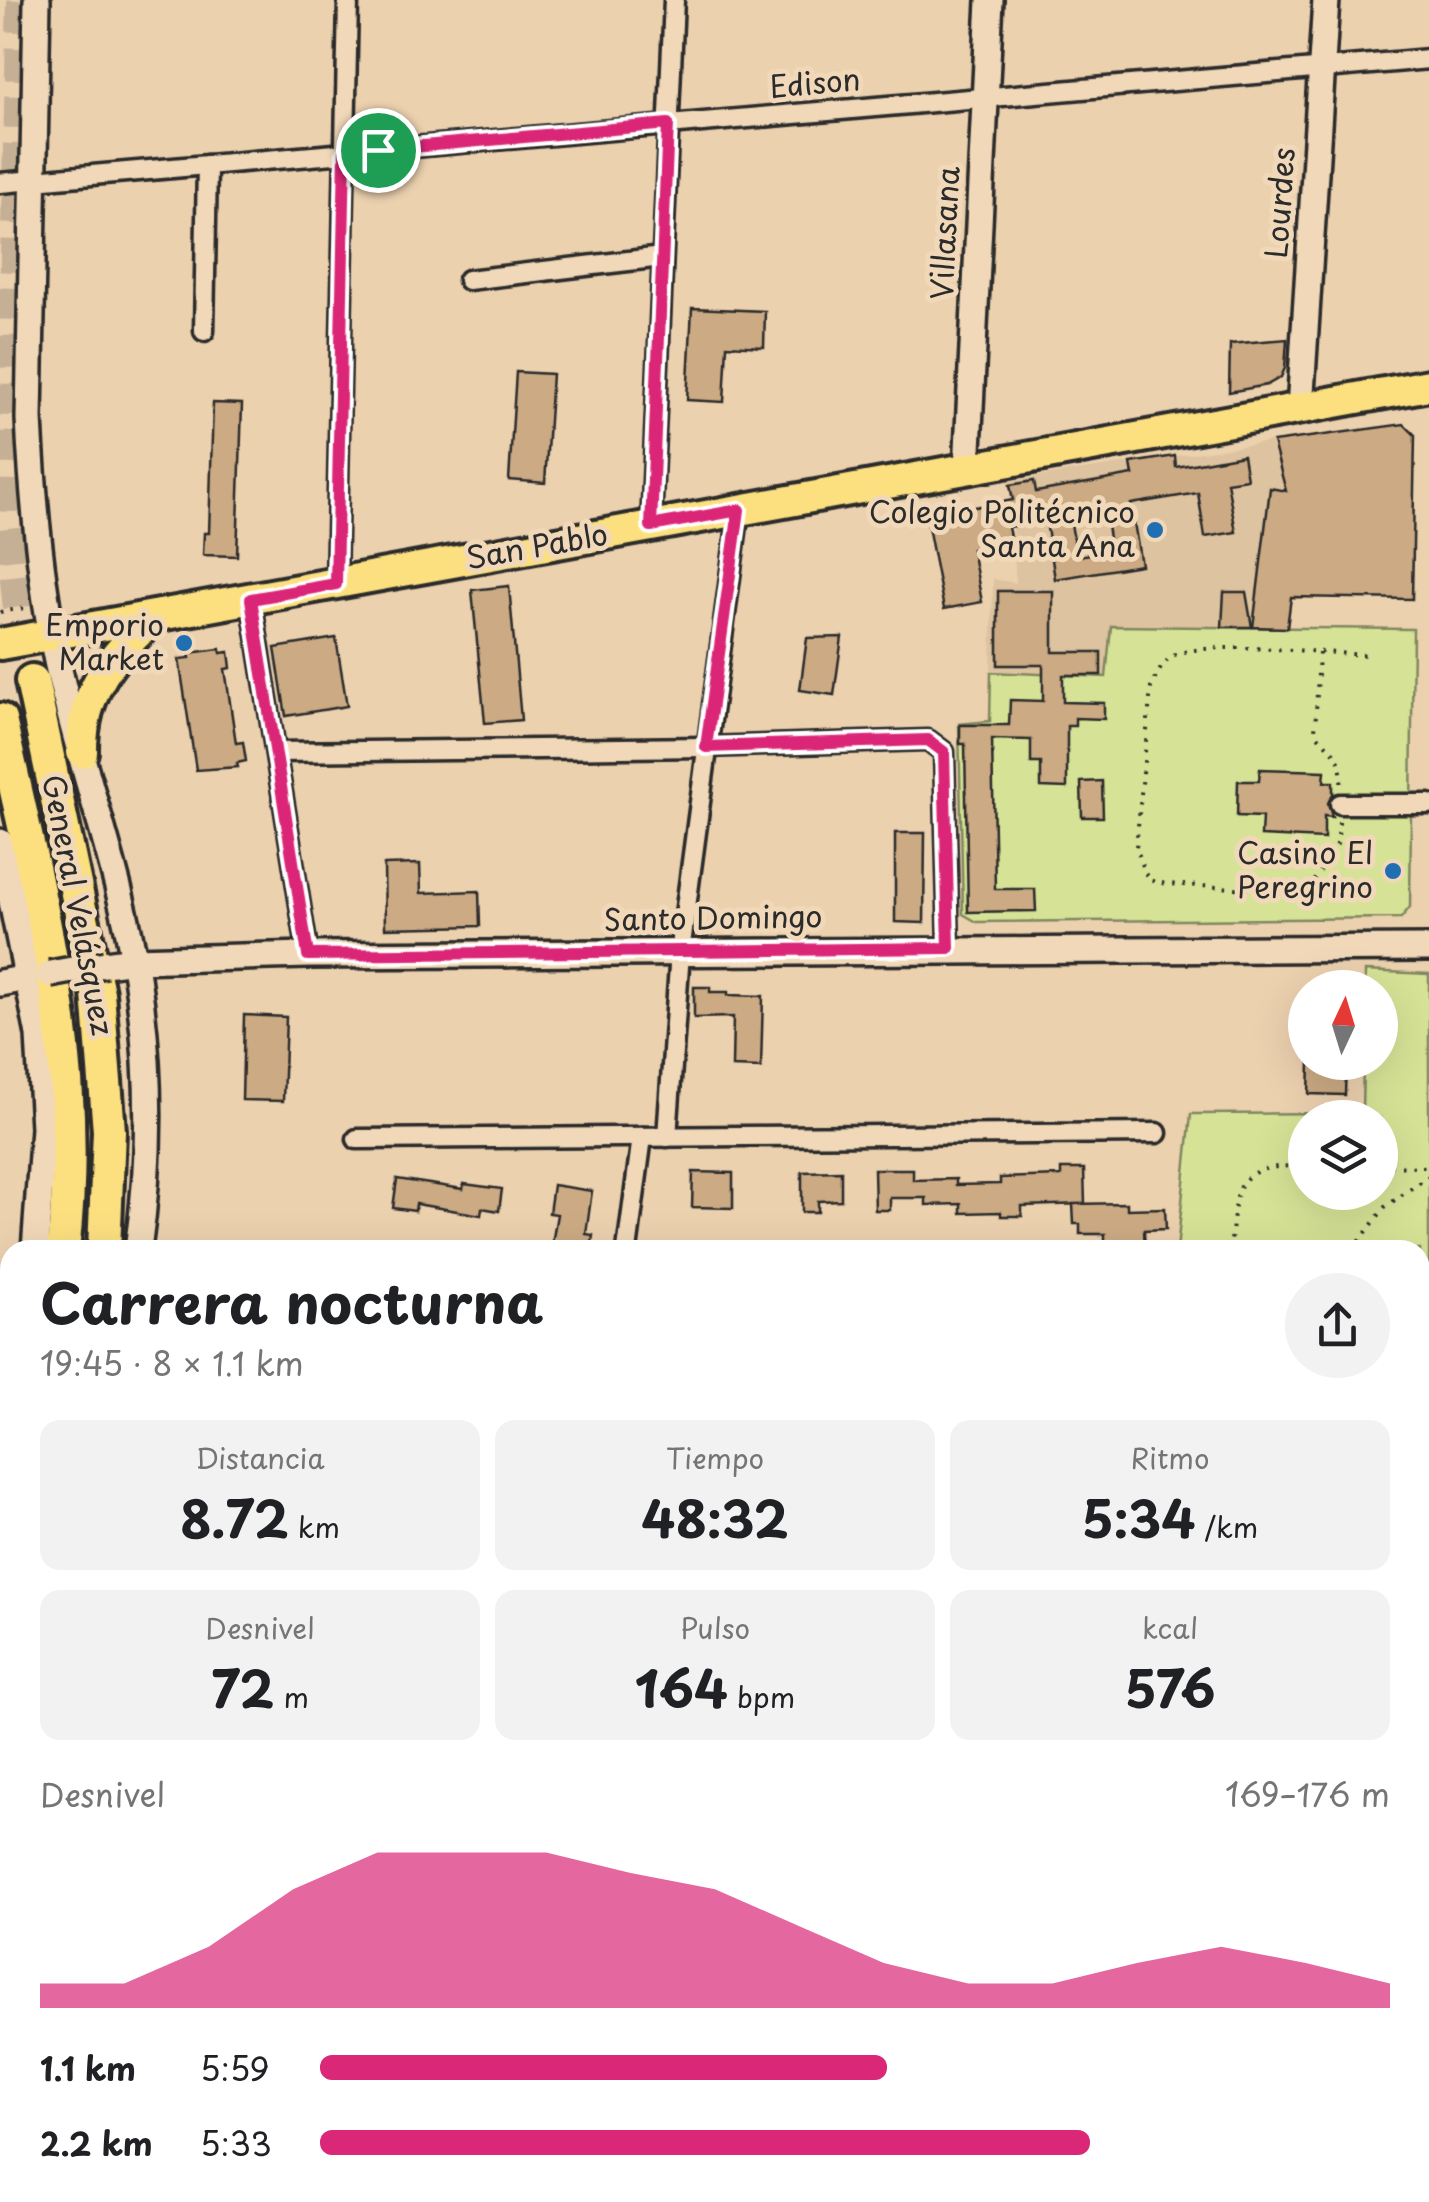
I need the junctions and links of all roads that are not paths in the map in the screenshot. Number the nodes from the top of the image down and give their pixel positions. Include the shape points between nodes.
1 (36, 0) edge
2 (348, 0) edge
3 (674, 0) edge
4 (990, 0) edge
5 (1326, 0) edge
6 (1429, 59) edge
7 (1322, 68) junction
8 (985, 96) junction
9 (668, 124) junction
10 (345, 153) junction
11 (207, 165) junction
12 (33, 180) junction
13 (0, 183) edge
14 (662, 258) junction
15 (468, 280) dead end
16 (204, 331) dead end
17 (1429, 386) edge
18 (1300, 409) junction
19 (966, 470) junction
20 (739, 510) junction
21 (651, 526) junction
22 (336, 584) junction
23 (251, 599) junction
24 (158, 616) junction
25 (52, 633) junction
26 (0, 644) edge
27 (32, 681) tunnel mouth
28 (0, 720) edge
29 (706, 747) junction
30 (82, 752) junction
31 (276, 752) junction
32 (1340, 804) road end
33 (1429, 804) edge
34 (0, 842) edge
35 (949, 948) junction
36 (1429, 948) edge
37 (680, 952) junction
38 (308, 955) junction
39 (134, 960) junction
40 (39, 976) junction
41 (0, 983) edge
42 (1158, 1133) dead end
43 (668, 1136) junction
44 (642, 1137) junction
45 (357, 1139) dead end
46 (36, 1240) edge
47 (65, 1240) edge
48 (104, 1240) edge
49 (139, 1240) edge
50 (628, 1240) edge

1 - 12 street
2 - 10 street
3 - 9 street
4 - 8 street, Villasana
5 - 7 street, Lourdes
6 - 7 street, Edison
7 - 8 street, Edison
7 - 18 street, Lourdes
8 - 9 street, Edison
8 - 19 street, Villasana
9 - 10 street, Edison
9 - 14 street
10 - 11 street, Edison
10 - 22 street
11 - 12 street, Edison
11 - 16 street
12 - 13 street, Edison
12 - 25 street via 29,420
14 - 15 street
14 - 21 street
17 - 18 main road, San Pablo
18 - 19 main road, San Pablo
19 - 20 main road, San Pablo
20 - 21 main road, San Pablo
20 - 29 street
21 - 22 main road, San Pablo
22 - 23 main road, San Pablo
23 - 24 main road, San Pablo
23 - 31 street
24 - 25 main road, San Pablo
24 - 30 main road via 96,682 84,716
25 - 26 main road, San Pablo
25 - 30 street
27 - 48 highway, General Velásquez via 98,993 109,1131
28 - 47 highway, General Velásquez via 61,1009 70,1143
29 - 31 street
29 - 35 street via 938,744 944,752
29 - 37 street
30 - 39 street
31 - 38 street
32 - 33 street
34 - 40 street
35 - 36 street, Santo Domingo
35 - 37 street, Santo Domingo
37 - 38 street, Santo Domingo
37 - 43 street
38 - 39 street, Santo Domingo
39 - 40 street, Santo Domingo, bridge
39 - 49 street via 148,1095
40 - 41 street, Santo Domingo
40 - 46 street via 44,1094
42 - 43 street
43 - 44 street
44 - 45 street
44 - 50 street

